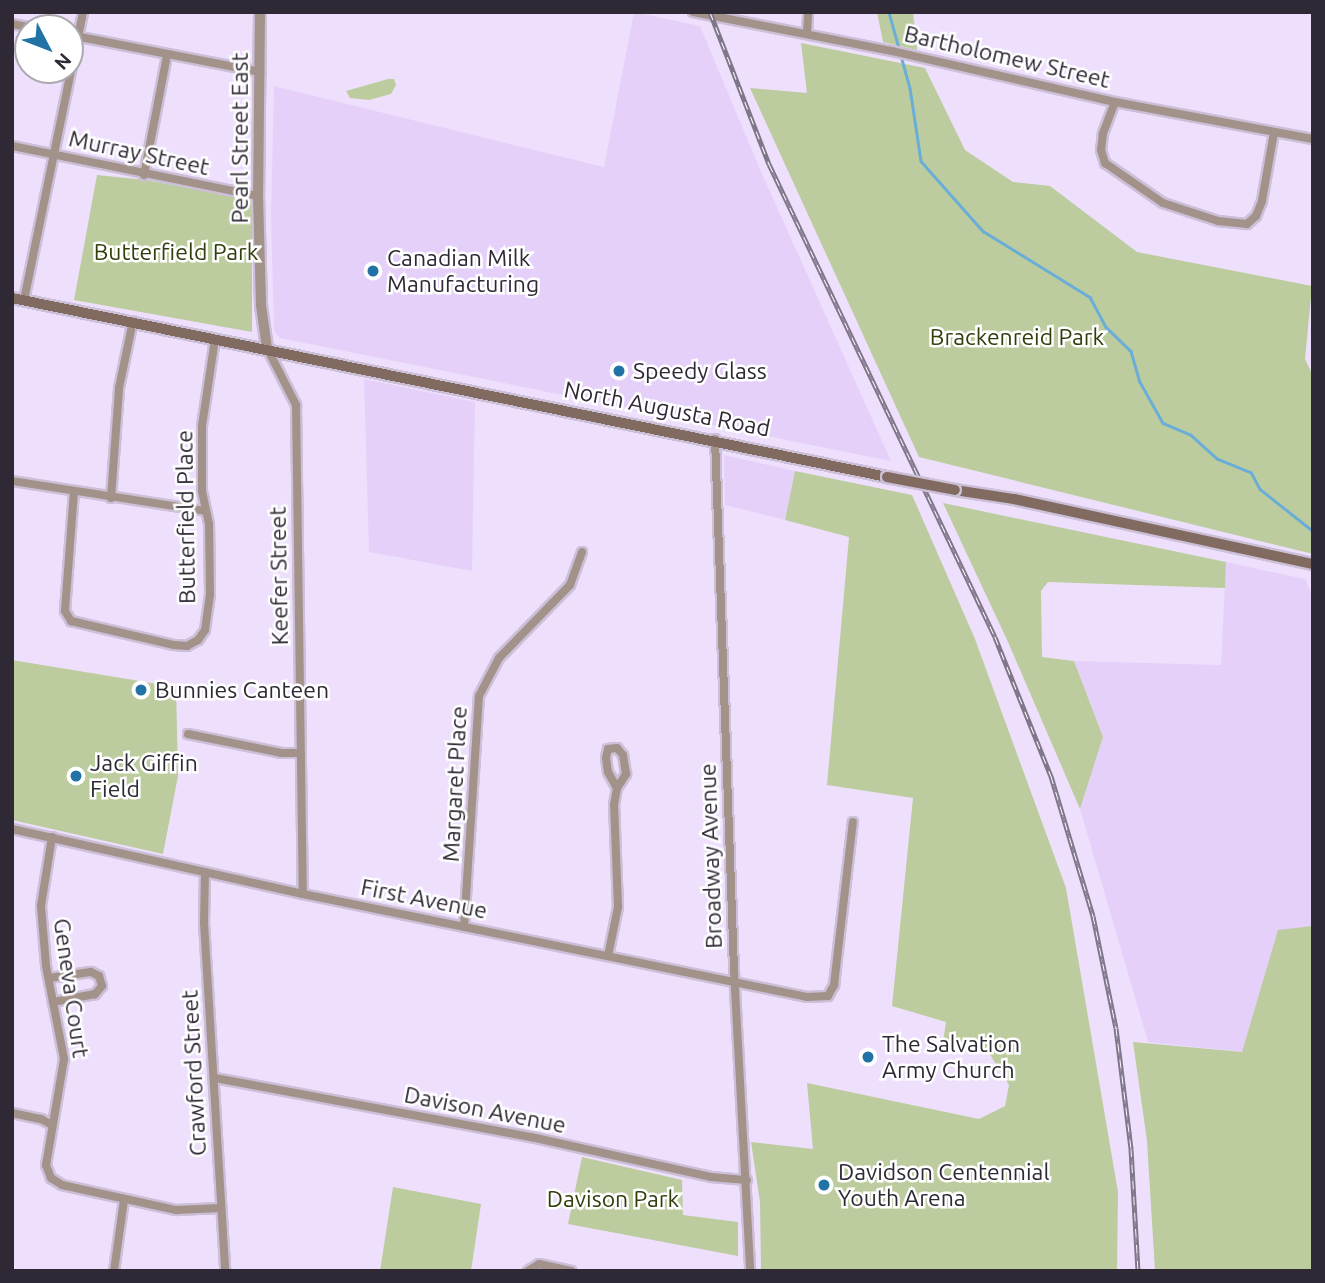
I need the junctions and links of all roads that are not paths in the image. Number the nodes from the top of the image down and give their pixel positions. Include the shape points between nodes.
1 (260, 12) edge
2 (693, 12) edge
3 (808, 12) edge
4 (807, 34) junction
5 (84, 38) edge
6 (167, 54) junction
7 (260, 72) junction
8 (66, 84) edge
9 (1115, 102) junction
10 (1274, 132) junction
11 (1313, 139) edge
12 (12, 146) edge
13 (53, 155) junction
14 (144, 175) junction
15 (258, 196) junction
16 (18, 299) edge
17 (133, 321) junction
18 (215, 339) junction
19 (267, 348) junction
20 (715, 439) junction
21 (12, 481) edge
22 (74, 491) junction
23 (111, 498) junction
24 (206, 511) junction
25 (582, 552) dead end
26 (1313, 564) edge
27 (188, 734) dead end
28 (300, 753) junction
29 (617, 788) dead end
30 (853, 822) dead end
31 (12, 829) edge
32 (52, 837) junction
33 (205, 872) junction
34 (303, 894) junction
35 (464, 927) junction
36 (608, 956) junction
37 (49, 978) junction
38 (735, 984) junction
39 (53, 1002) junction
40 (215, 1078) junction
41 (12, 1113) edge
42 (52, 1125) junction
43 (747, 1180) junction
44 (124, 1200) junction
45 (221, 1208) junction
46 (114, 1271) edge
47 (225, 1271) edge
48 (528, 1271) edge
49 (571, 1271) edge
50 (750, 1271) edge

1 - 7 street, Pearl Street East
2 - 4 street, Bartholomew Street
3 - 4 street
4 - 9 street, Bartholomew Street
5 - 6 street
6 - 7 street
6 - 14 street
7 - 15 street, Pearl Street East
8 - 13 street
9 - 10 street, Bartholomew Street
9 - 10 street via 1102,134 1105,163 1163,203 1217,221 1247,224 1256,216
10 - 11 street, Bartholomew Street
12 - 13 street, Murray Street
13 - 14 street, Murray Street
13 - 16 street
14 - 15 street, Murray Street
15 - 19 street, Pearl Street East
16 - 17 main road, North Augusta Road
17 - 18 main road, North Augusta Road
17 - 23 street via 119,388
18 - 19 main road, North Augusta Road
18 - 24 street, Butterfield Place via 202,426
19 - 20 main road, North Augusta Road
19 - 28 street, Keefer Street via 296,405
20 - 26 main road, North Augusta Road, bridge
20 - 38 street, Broadway Avenue
21 - 22 street
22 - 23 street
22 - 24 street, Butterfield Place via 65,611 71,621 174,645 187,646 205,630 210,594
23 - 24 street
25 - 35 street, Margaret Place via 570,585 499,657 479,696
27 - 28 street
28 - 34 street, Keefer Street
29 - 36 street via 618,907
30 - 38 street, First Avenue via 834,985 828,995 807,997
31 - 32 street, First Avenue
32 - 33 street, First Avenue
32 - 37 street, Geneva Court via 41,906
33 - 34 street, First Avenue
33 - 40 street, Crawford Street
34 - 35 street, First Avenue
35 - 36 street, First Avenue
36 - 38 street, First Avenue
37 - 39 street, Geneva Court
37 - 39 street via 91,972 99,976 102,986 95,994
38 - 43 street, Broadway Avenue
39 - 42 street, Geneva Court via 64,1059
40 - 43 street, Davison Avenue via 531,1137 711,1177
40 - 45 street, Crawford Street
41 - 42 street
42 - 44 street, Geneva Court via 46,1164 51,1178 62,1185
43 - 50 street, Broadway Avenue
44 - 45 street, Geneva Court via 177,1210
44 - 46 street
45 - 47 street, Crawford Street
48 - 49 street via 539,1264

